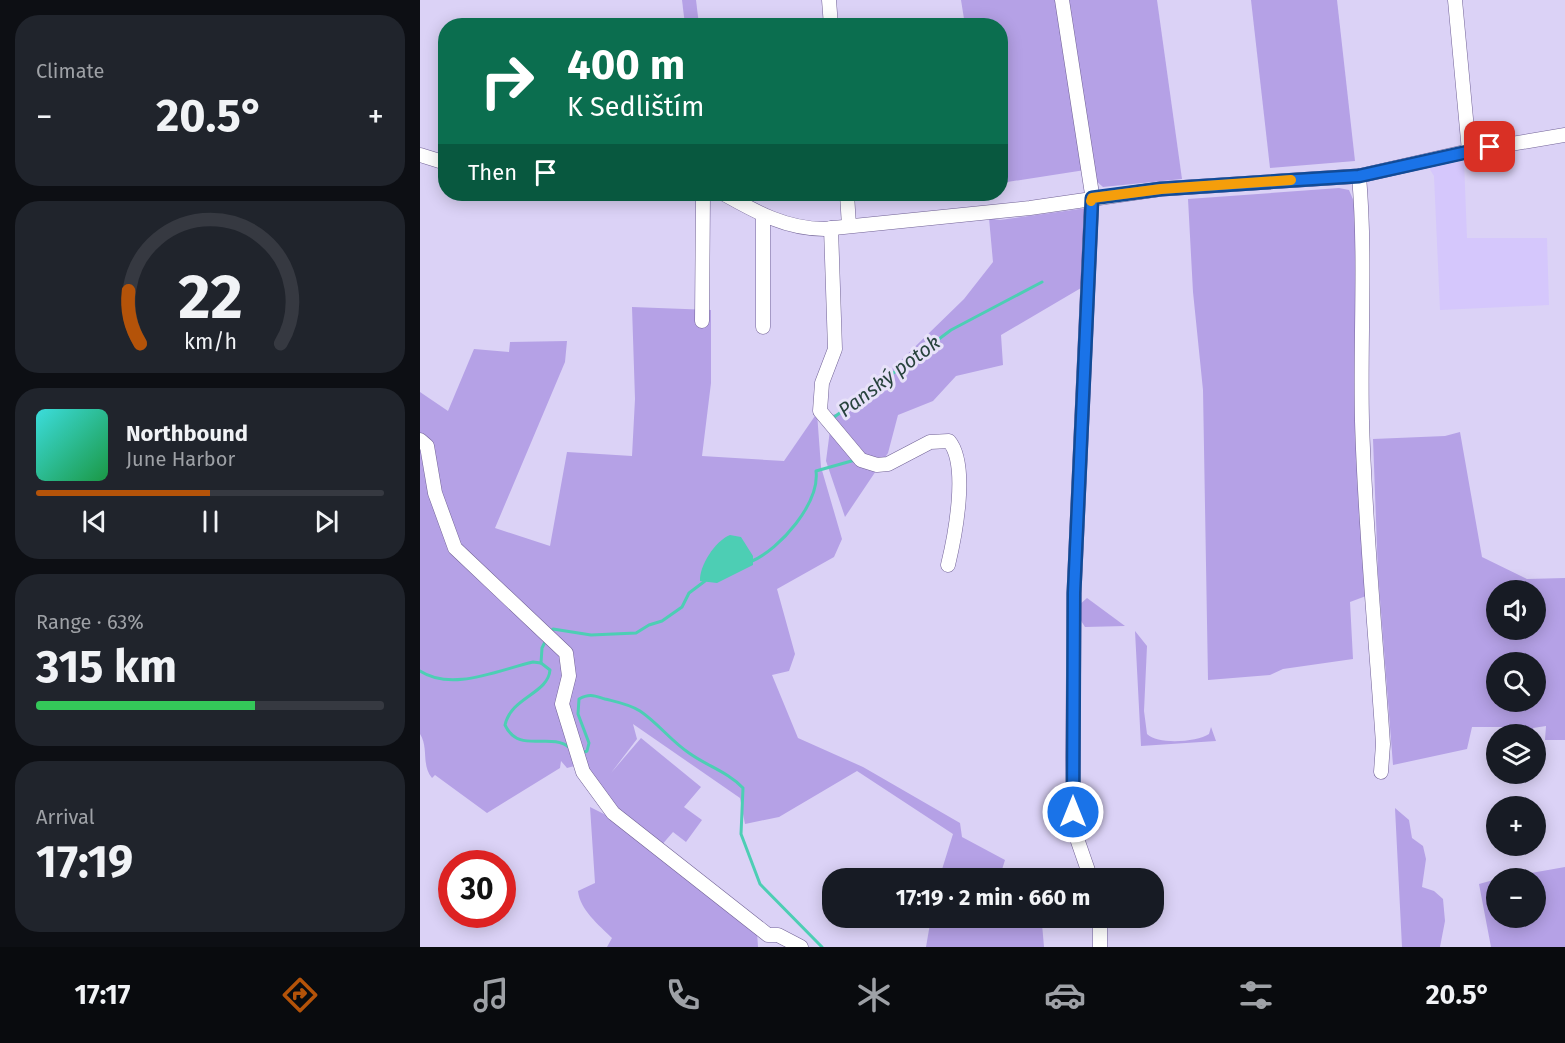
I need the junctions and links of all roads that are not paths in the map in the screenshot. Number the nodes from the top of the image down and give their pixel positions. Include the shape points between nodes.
1 (829, 0) edge
2 (1062, 0) edge
3 (1455, 0) edge
4 (830, 18) edge
5 (1565, 135) edge
6 (1469, 150) junction
7 (420, 155) edge
8 (438, 161) edge
9 (1359, 176) junction
10 (1092, 198) junction
11 (703, 201) edge
12 (736, 201) edge
13 (847, 201) edge
14 (763, 216) junction
15 (849, 226) junction
16 (831, 228) junction
17 (702, 321) dead end
18 (763, 327) dead end
19 (420, 440) edge
20 (948, 565) dead end
21 (1381, 772) dead end
22 (1087, 868) edge
23 (1100, 928) edge
24 (765, 941) edge
25 (801, 947) edge
26 (1100, 947) edge

1 - 4 street
2 - 10 street
3 - 6 street
5 - 6 street
6 - 9 street
7 - 8 street
9 - 10 street via 1170,188
9 - 21 street via 1364,290 1362,424 1383,744
10 - 15 street
10 - 22 street via 1074,593 1074,830
11 - 17 street
12 - 14 street
13 - 15 street
14 - 16 street via 799,227
14 - 18 street
15 - 16 street
16 - 20 street via 835,349 822,383 820,411 861,460 878,465 888,464 930,442 949,441 956,450 958,477 957,530
19 - 24 street via 427,446 435,493 455,548 566,653 568,676 562,704 590,784 613,813
23 - 26 street
24 - 25 street via 778,934

